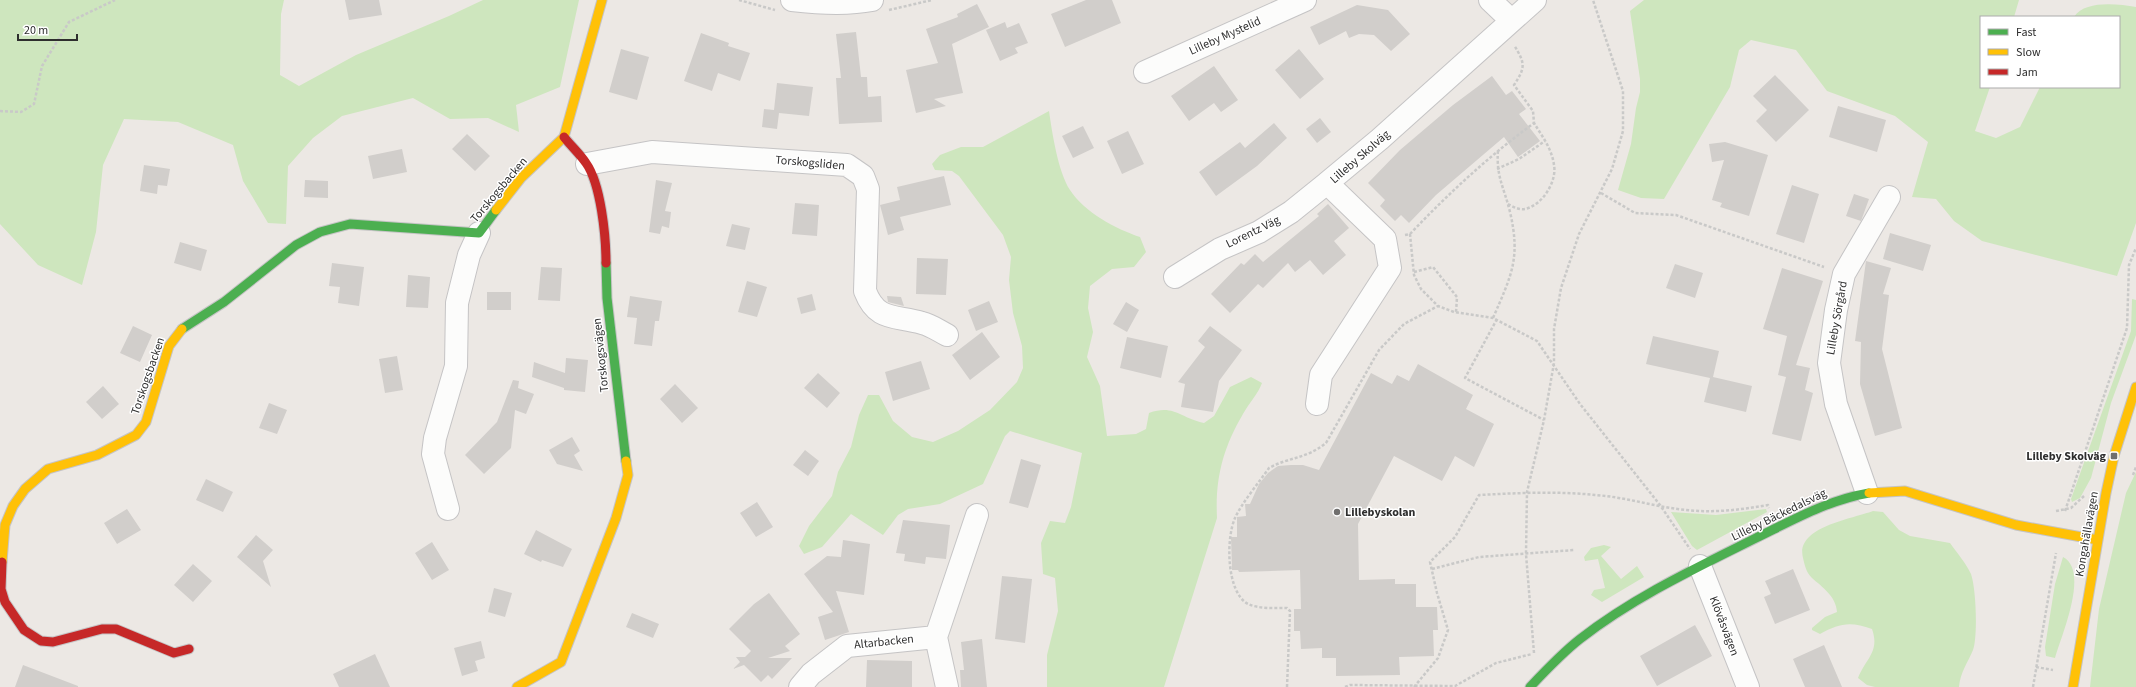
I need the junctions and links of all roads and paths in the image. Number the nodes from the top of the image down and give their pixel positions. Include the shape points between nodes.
1 (115, 0) edge
2 (602, 0) edge
3 (792, 0) edge
4 (1305, 0) edge
5 (1490, 0) edge
6 (1535, 0) edge
7 (1593, 0) edge
8 (865, 1) edge
9 (1507, 24) junction
10 (1145, 72) dead end
11 (0, 111) edge
12 (1534, 123) junction
13 (564, 137) junction
14 (1545, 141) junction
15 (1498, 150) junction
16 (587, 164) junction
17 (1497, 169) junction
18 (1327, 183) junction
19 (1601, 193) junction
20 (1889, 197) dead end
21 (1507, 204) junction
22 (479, 233) junction
23 (1410, 234) junction
24 (1385, 239) junction
25 (2136, 248) edge
26 (1414, 272) junction
27 (1844, 274) junction
28 (1175, 277) dead end
29 (1438, 306) junction
30 (1456, 313) junction
31 (1493, 318) junction
32 (1497, 319) junction
33 (947, 335) dead end
34 (1554, 363) junction
35 (2136, 387) edge
36 (1317, 404) dead end
37 (1544, 420) junction
38 (1527, 492) junction
39 (1867, 493) junction
40 (1660, 505) junction
41 (448, 509) dead end
42 (977, 515) dead end
43 (1780, 527) junction
44 (2060, 535) junction
45 (2098, 540) junction
46 (1574, 550) dead end
47 (1526, 554) junction
48 (1700, 566) junction
49 (1432, 569) junction
50 (936, 637) junction
51 (189, 649) dead end
52 (1534, 653) junction
53 (2036, 667) junction
54 (2053, 670) dead end
55 (1541, 674) junction
56 (516, 687) edge
57 (800, 687) edge
58 (947, 687) edge
59 (1286, 687) edge
60 (1345, 687) edge
61 (1414, 687) edge
62 (1530, 687) edge
63 (1748, 687) edge
64 (2034, 687) edge
65 (2073, 687) edge

1 - 11 path via 69,22 42,66 34,104 21,112
2 - 13 street
3 - 8 street via 826,3
4 - 10 street, Lilleby Mystelid
5 - 9 street
6 - 9 street, Lilleby Skolväg
7 - 19 path via 1623,91 1623,131 1612,169
9 - 12 path via 1523,59 1522,73 1514,85 1533,111
9 - 18 street, Lilleby Skolväg via 1380,139
12 - 14 path
12 - 15 path
13 - 16 street, Torskogsvägen
13 - 22 street, Torskogsbacken via 522,178
14 - 17 path via 1519,159
14 - 21 path via 1555,166 1550,187 1538,201 1525,209
15 - 17 path
15 - 23 path via 1450,192
16 - 33 street, Torskogsliden via 652,152 847,165 863,176 868,189 865,291 868,299 874,309 882,315 924,323
16 - 56 street, Torskogsvägen via 596,184 606,242 609,314 628,475 616,518 561,662
17 - 21 path
18 - 24 street, Lilleby Skolväg
18 - 28 street, Lorentz Väg via 1291,212 1259,232 1220,249
19 - 27 path via 1635,213 1676,215
19 - 34 path via 1579,234 1561,288 1554,329
20 - 27 street, Lilleby Sörgård
21 - 31 path via 1515,256 1508,283
22 - 41 street via 469,255 457,303 456,366 435,438 433,454
22 - 51 street, Torskogsbacken via 350,224 320,232 296,245 224,302 179,331 169,346 146,422 136,435 97,455 48,469 25,489 13,506 5,525 1,589 5,602 24,630 41,641 53,642 102,629 116,629 174,653
23 - 24 path
23 - 26 path
24 - 36 street via 1390,268 1321,375
25 - 44 path via 2129,265 2127,328 2067,502
26 - 29 path via 1420,289
26 - 30 path via 1433,267 1457,297
27 - 39 street, Lilleby Sörgård via 1829,363 1836,404
29 - 30 path
29 - 59 path via 1404,324 1379,350 1326,443 1315,452 1269,468 1235,518 1229,541 1232,582 1239,596 1254,606 1287,608 1290,611
30 - 31 path
31 - 32 path
32 - 34 path via 1537,341
32 - 37 path via 1465,378
34 - 37 path
34 - 40 path via 1580,404
35 - 45 street, Kongahällavägen via 2114,456
37 - 38 path
38 - 40 path via 1596,494
38 - 47 path
38 - 49 path via 1479,495 1455,537 1430,562
39 - 43 street, Lilleby Bäckedalsväg via 1826,503
39 - 44 street, Lilleby Bäckedalsväg via 1900,490 1991,518
40 - 43 path via 1706,512 1768,505
40 - 48 path
42 - 50 street
43 - 48 street, Lilleby Bäckedalsväg
44 - 45 street, Lilleby Bäckedalsväg
44 - 53 path
45 - 65 street, Kongahällavägen
46 - 47 path
47 - 49 path via 1480,557
47 - 52 path
48 - 55 street, Lilleby Bäckedalsväg via 1619,609 1565,650
48 - 63 street, Klövåsvägen
49 - 61 path via 1448,630 1438,658
50 - 57 street, Altarbacken via 847,646 811,674
50 - 58 street
52 - 55 path via 1536,666
52 - 61 path via 1496,663 1455,686
53 - 54 path
53 - 64 path
55 - 62 street, Lilleby Bäckedalsväg
60 - 61 path

